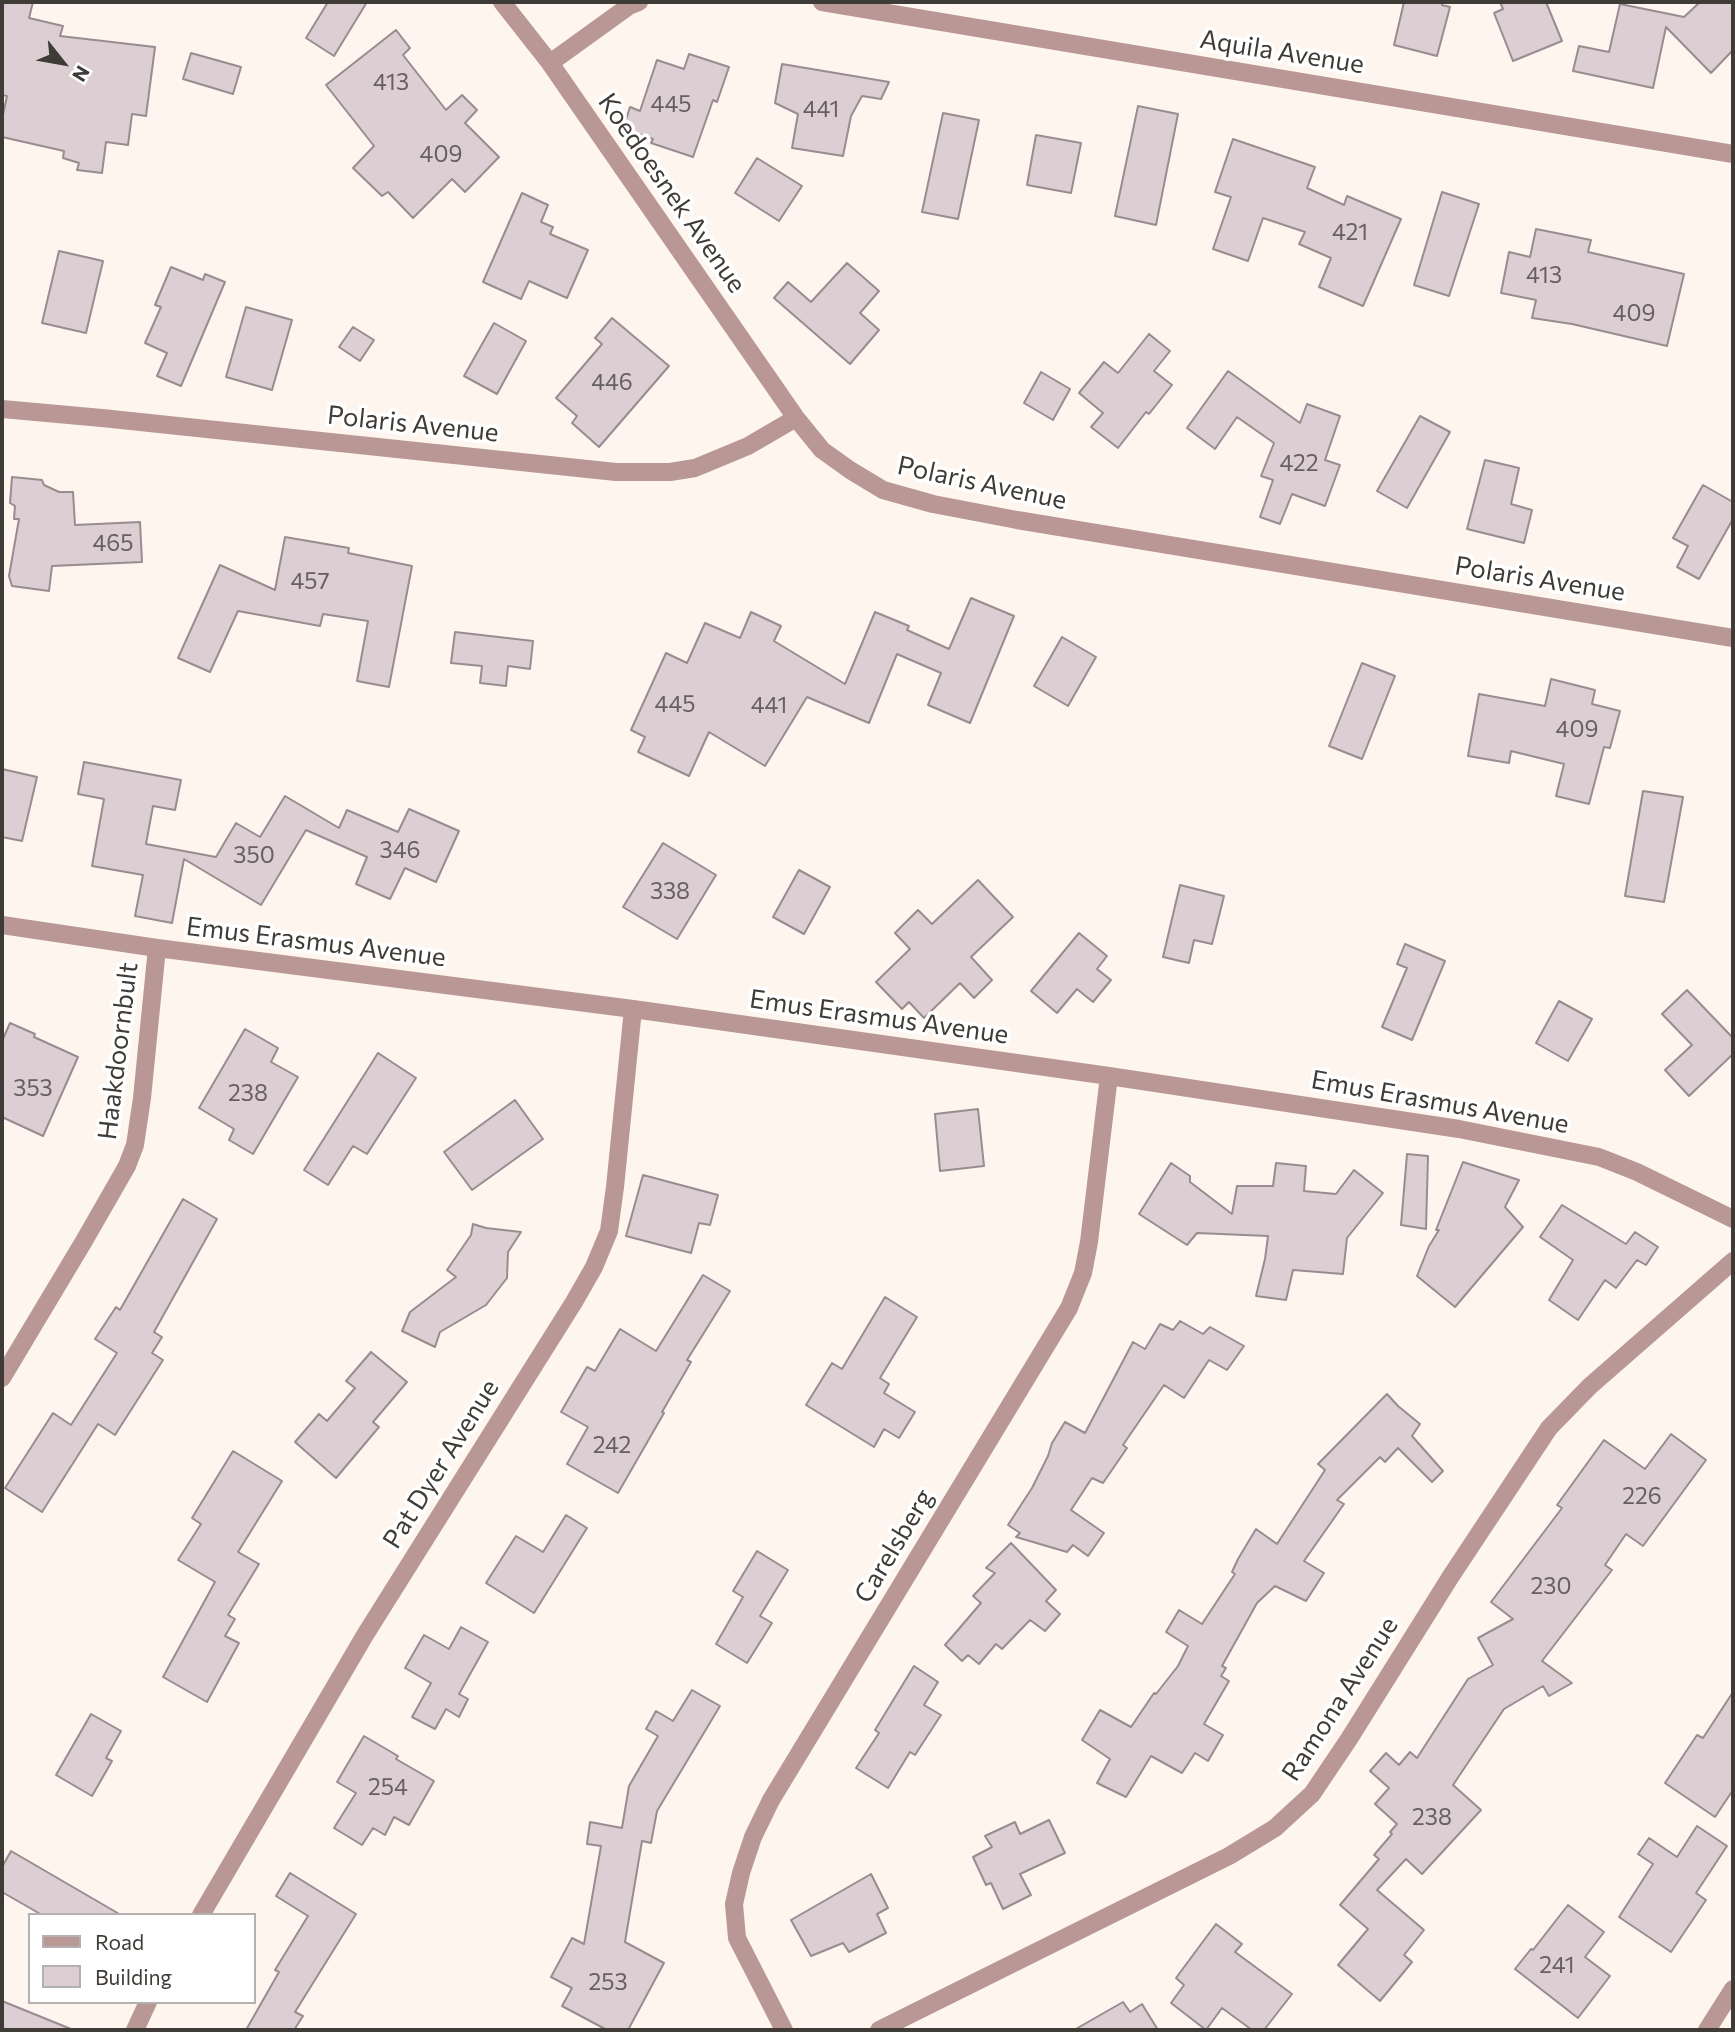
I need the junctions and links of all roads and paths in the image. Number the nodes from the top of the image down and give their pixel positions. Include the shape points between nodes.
1 (502, 2) edge
2 (639, 2) edge
3 (822, 2) edge
4 (550, 63) junction
5 (1733, 154) edge
6 (2, 409) edge
7 (796, 418) junction
8 (1733, 638) edge
9 (2, 925) edge
10 (157, 948) junction
11 (633, 1009) junction
12 (1109, 1076) junction
13 (1733, 1219) edge
14 (1733, 1261) edge
15 (2, 1378) edge
16 (202, 1913) edge
17 (1733, 1989) edge
18 (147, 2004) edge
19 (135, 2030) edge
20 (784, 2030) edge
21 (879, 2030) edge
22 (1707, 2030) edge

1 - 4 street, Koedoesnek Avenue
2 - 4 street
3 - 5 street, Aquila Avenue
4 - 7 street, Koedoesnek Avenue
6 - 7 street, Polaris Avenue via 616,472 695,468 748,446
7 - 8 street, Polaris Avenue via 822,450 850,470 883,490 933,504
9 - 10 street, Emus Erasmus Avenue
10 - 11 street, Emus Erasmus Avenue
10 - 15 street, Haakdoornbult via 135,1144 127,1166
11 - 12 street, Emus Erasmus Avenue
11 - 16 street, Pat Dyer Avenue via 614,1198 594,1267 365,1635
12 - 13 street, Emus Erasmus Avenue via 1459,1129 1599,1157
12 - 20 street, Carelsberg via 1089,1242 1069,1308 771,1800 753,1837 734,1904 737,1938
14 - 21 street, Ramona Avenue via 1590,1386 1549,1428 1312,1794 1275,1828 1229,1856
17 - 22 street
18 - 19 street

